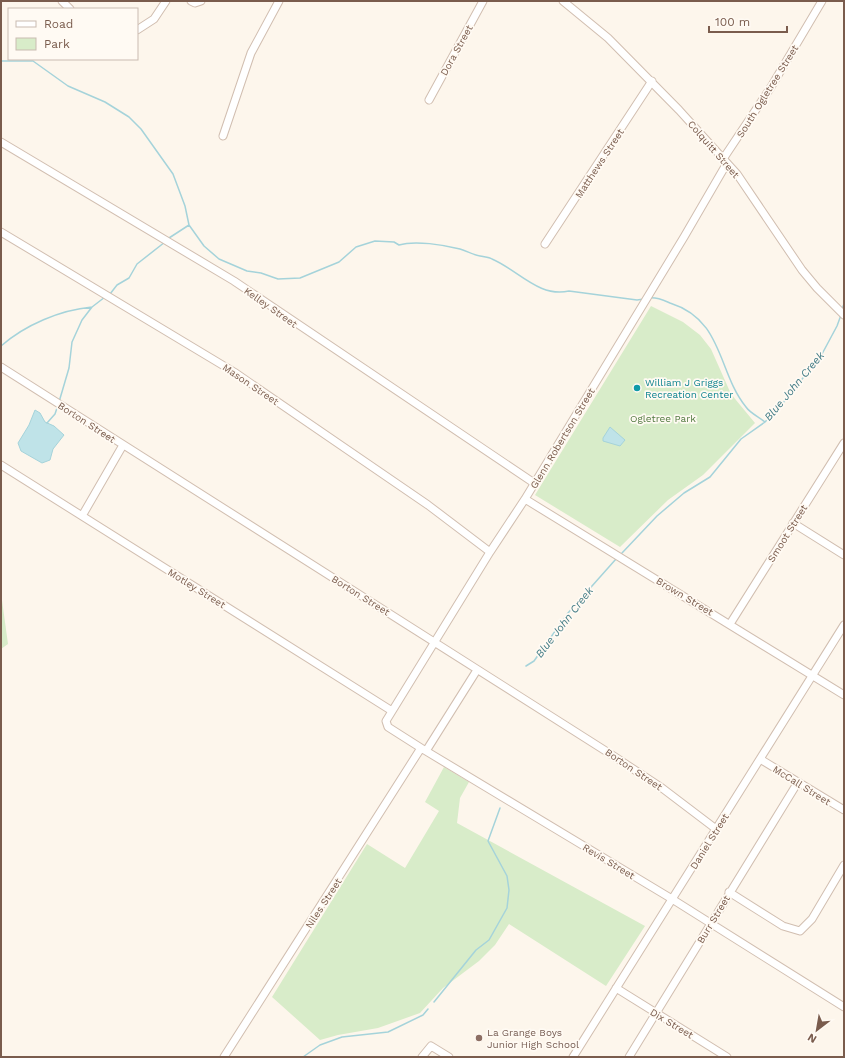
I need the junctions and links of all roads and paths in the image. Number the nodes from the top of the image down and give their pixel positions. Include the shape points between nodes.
1 (166, 1) edge
2 (191, 1) edge
3 (201, 1) edge
4 (279, 1) edge
5 (483, 1) edge
6 (563, 1) edge
7 (822, 1) edge
8 (138, 29) edge
9 (652, 82) junction
10 (428, 100) dead end
11 (223, 136) dead end
12 (1, 142) edge
13 (725, 161) junction
14 (1, 232) edge
15 (545, 244) dead end
16 (844, 315) edge
17 (1, 367) edge
18 (844, 443) edge
19 (123, 445) junction
20 (1, 464) edge
21 (534, 483) junction
22 (525, 499) junction
23 (82, 516) junction
24 (793, 524) junction
25 (490, 552) junction
26 (844, 555) edge
27 (730, 624) junction
28 (844, 625) edge
29 (435, 642) junction
30 (477, 670) junction
31 (813, 675) junction
32 (844, 695) edge
33 (392, 711) junction
34 (424, 750) junction
35 (760, 759) junction
36 (798, 782) junction
37 (844, 810) edge
38 (716, 830) junction
39 (844, 865) edge
40 (729, 892) junction
41 (672, 899) junction
42 (711, 923) junction
43 (616, 988) junction
44 (844, 1007) edge
45 (656, 1014) junction
46 (724, 1056) edge
47 (224, 1057) edge
48 (422, 1057) edge
49 (449, 1057) edge
50 (573, 1057) edge
51 (629, 1057) edge

1 - 8 street via 154,19
2 - 3 street
4 - 11 street via 251,53
5 - 10 street, Dora Street
6 - 9 street, Colquitt Street via 608,38
7 - 13 street, South Ogletree Street
9 - 13 street, Colquitt Street
9 - 15 street, Matthews Street
12 - 21 street, Kelley Street via 234,281
13 - 16 street, Colquitt Street via 747,187 802,270
13 - 21 street, Glenn Robertson Street via 684,237
14 - 25 street, Mason Street via 234,372 428,505
17 - 19 street, Borton Street
18 - 24 street, Smoot Street
19 - 23 street
19 - 29 street, Borton Street
20 - 23 street, Motley Street
21 - 22 street, Glenn Robertson Street
22 - 25 street, Glenn Robertson Street
22 - 27 street, Brown Street
23 - 33 street, Motley Street
24 - 26 street
24 - 27 street, Smoot Street
25 - 29 street, Glenn Robertson Street
27 - 31 street, Brown Street
28 - 31 street, Daniel Street
29 - 30 street, Borton Street
29 - 33 street, Glenn Robertson Street
30 - 34 street, Niles Street
30 - 38 street, Borton Street via 662,788
31 - 32 street, Brown Street
31 - 35 street, Daniel Street
33 - 34 street, Revis Street via 386,721 388,726
34 - 41 street, Revis Street
34 - 47 street, Niles Street
35 - 36 street, McCall Street
35 - 38 street, Daniel Street
36 - 37 street, McCall Street
36 - 40 street, Burr Street
38 - 41 street, Daniel Street
39 - 40 street via 812,920 800,931 783,926
40 - 42 street, Burr Street
41 - 42 street, Revis Street
41 - 43 street, Daniel Street
42 - 44 street, Revis Street
42 - 45 street, Burr Street
43 - 45 street, Dix Street
43 - 50 street, Daniel Street
45 - 46 street, Dix Street
45 - 51 street, Burr Street
48 - 49 street via 431,1046

